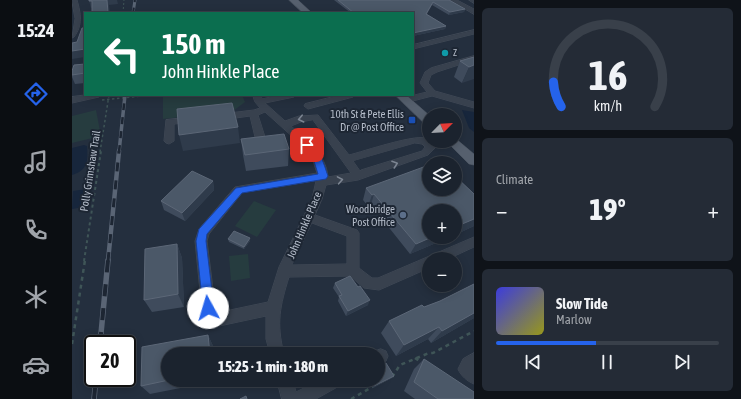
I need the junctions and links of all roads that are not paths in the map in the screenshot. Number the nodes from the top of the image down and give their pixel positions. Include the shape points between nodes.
1 (74, 0) edge
2 (293, 0) edge
3 (453, 0) edge
4 (307, 12) edge
5 (474, 12) edge
6 (84, 28) edge
7 (77, 29) junction
8 (474, 32) edge
9 (72, 36) edge
10 (414, 47) edge
11 (474, 58) edge
12 (432, 93) junction
13 (414, 95) edge
14 (287, 96) edge
15 (346, 96) edge
16 (99, 97) edge
17 (402, 97) edge
18 (73, 98) edge
19 (261, 102) edge
20 (474, 105) edge
21 (308, 106) dead end
22 (254, 113) junction
23 (422, 115) edge
24 (284, 125) junction
25 (260, 137) edge
26 (169, 141) dead end
27 (460, 148) edge
28 (347, 159) junction
29 (474, 161) edge
30 (358, 176) junction
31 (322, 179) junction
32 (308, 218) junction
33 (474, 242) edge
34 (452, 252) edge
35 (422, 265) edge
36 (352, 270) junction
37 (284, 271) junction
38 (273, 308) junction
39 (275, 347) edge
40 (474, 361) edge
41 (474, 376) edge
42 (287, 387) edge
43 (323, 387) edge
44 (290, 399) edge
45 (300, 399) edge

1 - 7 street via 79,20
2 - 4 main road
3 - 5 street
6 - 7 street
7 - 9 street
8 - 10 street
11 - 12 street via 428,74 424,83
12 - 13 street
12 - 20 street
14 - 19 street
15 - 21 street
16 - 18 street
17 - 23 main road
19 - 22 street
19 - 24 street, John Hinkle Place
22 - 25 street
22 - 26 street via 169,122
28 -> 24 street via 315,116
24 - 31 street, John Hinkle Place via 317,157
27 - 29 main road
28 - 30 street
30 -> 28 street via 425,153 431,147 425,142 415,140
31 -> 30 street
31 - 32 street, John Hinkle Place via 317,199
31 - 38 street via 239,190 203,232 201,241 210,321
32 - 36 street via 353,233
32 - 37 street, John Hinkle Place
33 - 34 street
35 - 36 street via 379,284 369,284
36 - 37 street
37 - 38 street, John Hinkle Place
38 - 39 street, John Hinkle Place
40 - 41 street via 468,364 466,369
42 - 44 street
43 - 45 street

